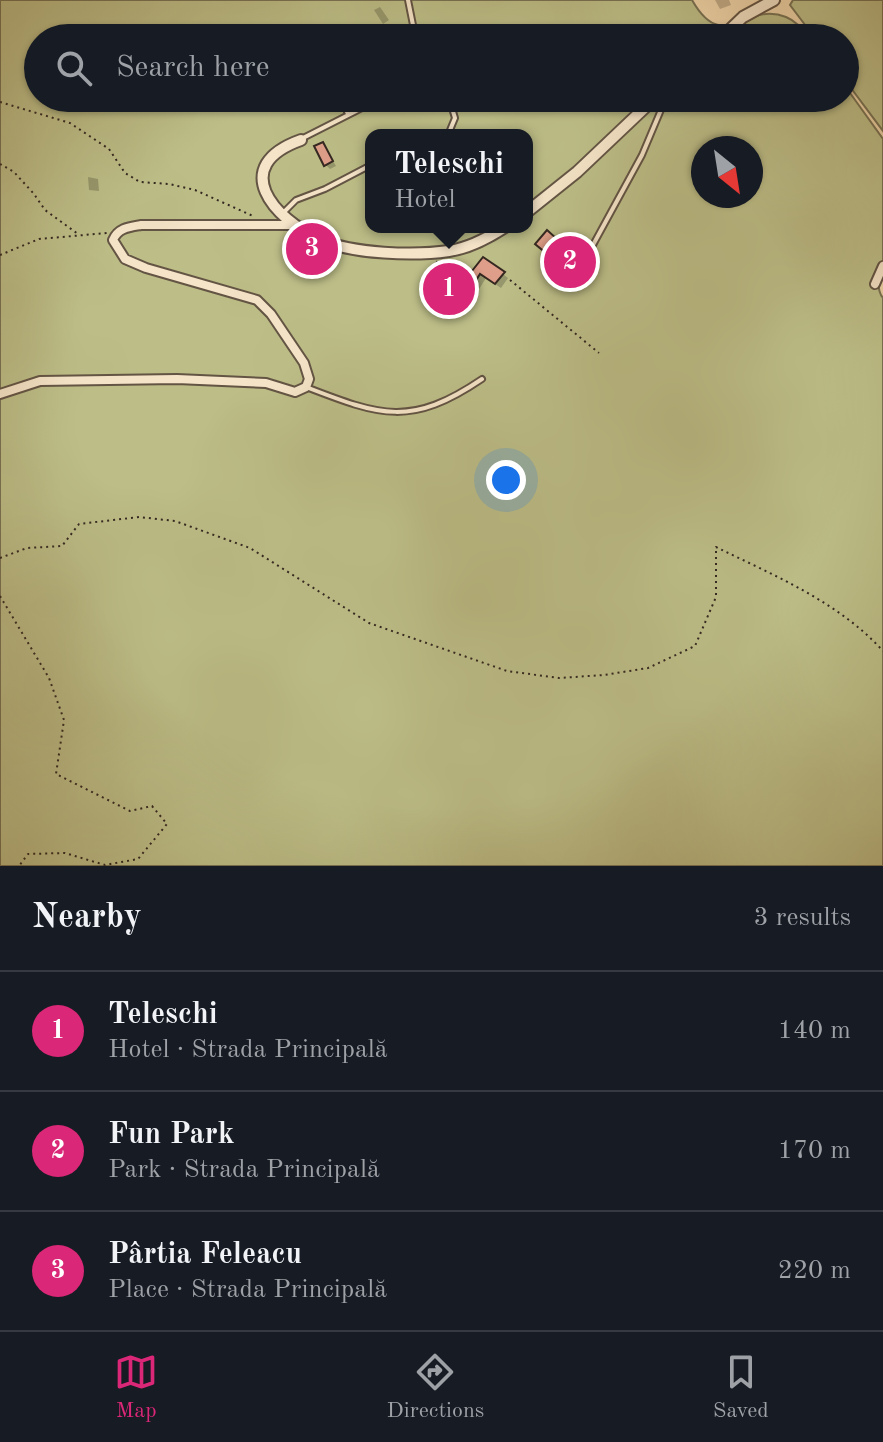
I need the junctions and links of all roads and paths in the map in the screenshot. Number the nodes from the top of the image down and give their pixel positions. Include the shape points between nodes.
1 (408, 0) edge
2 (774, 0) edge
3 (413, 24) edge
4 (736, 24) edge
5 (0, 102) edge
6 (24, 109) edge
7 (33, 112) edge
8 (352, 112) edge
9 (640, 112) edge
10 (660, 112) edge
11 (348, 114) joint
12 (301, 140) joint
13 (0, 164) edge
14 (365, 168) edge
15 (533, 207) edge
16 (282, 215) junction
17 (255, 218) dead end
18 (296, 225) junction
19 (116, 233) junction
20 (494, 233) edge
21 (79, 234) junction
22 (0, 255) edge
23 (883, 266) edge
24 (575, 278) dead end
25 (510, 280) dead end
26 (875, 284) dead end
27 (599, 353) dead end
28 (482, 379) dead end
29 (306, 387) junction
30 (0, 394) edge
31 (0, 558) edge
32 (0, 596) edge
33 (883, 651) edge
34 (19, 866) edge

1 - 3 lane
2 - 4 street
5 - 6 path
7 - 17 path via 70,123 109,149 125,173 140,182 195,190
8 - 11 lane
9 - 15 street
10 - 24 lane
11 - 12 lane
12 - 16 street via 270,156 263,176 269,202
13 - 21 path via 14,172 45,210
14 - 16 lane via 296,200
16 - 18 street
18 - 19 street via 141,225
18 - 20 street via 336,246 430,252 450,251
19 - 21 path
19 - 29 street via 113,240 125,259 257,300 304,363
21 - 22 path via 39,239
23 - 26 street
25 - 27 path
28 - 29 lane via 455,397 416,412 381,413
29 - 30 street via 295,392 226,379 40,381
31 - 33 path via 27,548 62,546 79,524 139,517 175,521 250,548 369,623 507,671 559,678 648,668 695,646 716,597 716,547 804,590
32 - 34 path via 49,678 64,720 56,774 130,811 152,806 167,824 138,859 105,865 65,853 28,854

